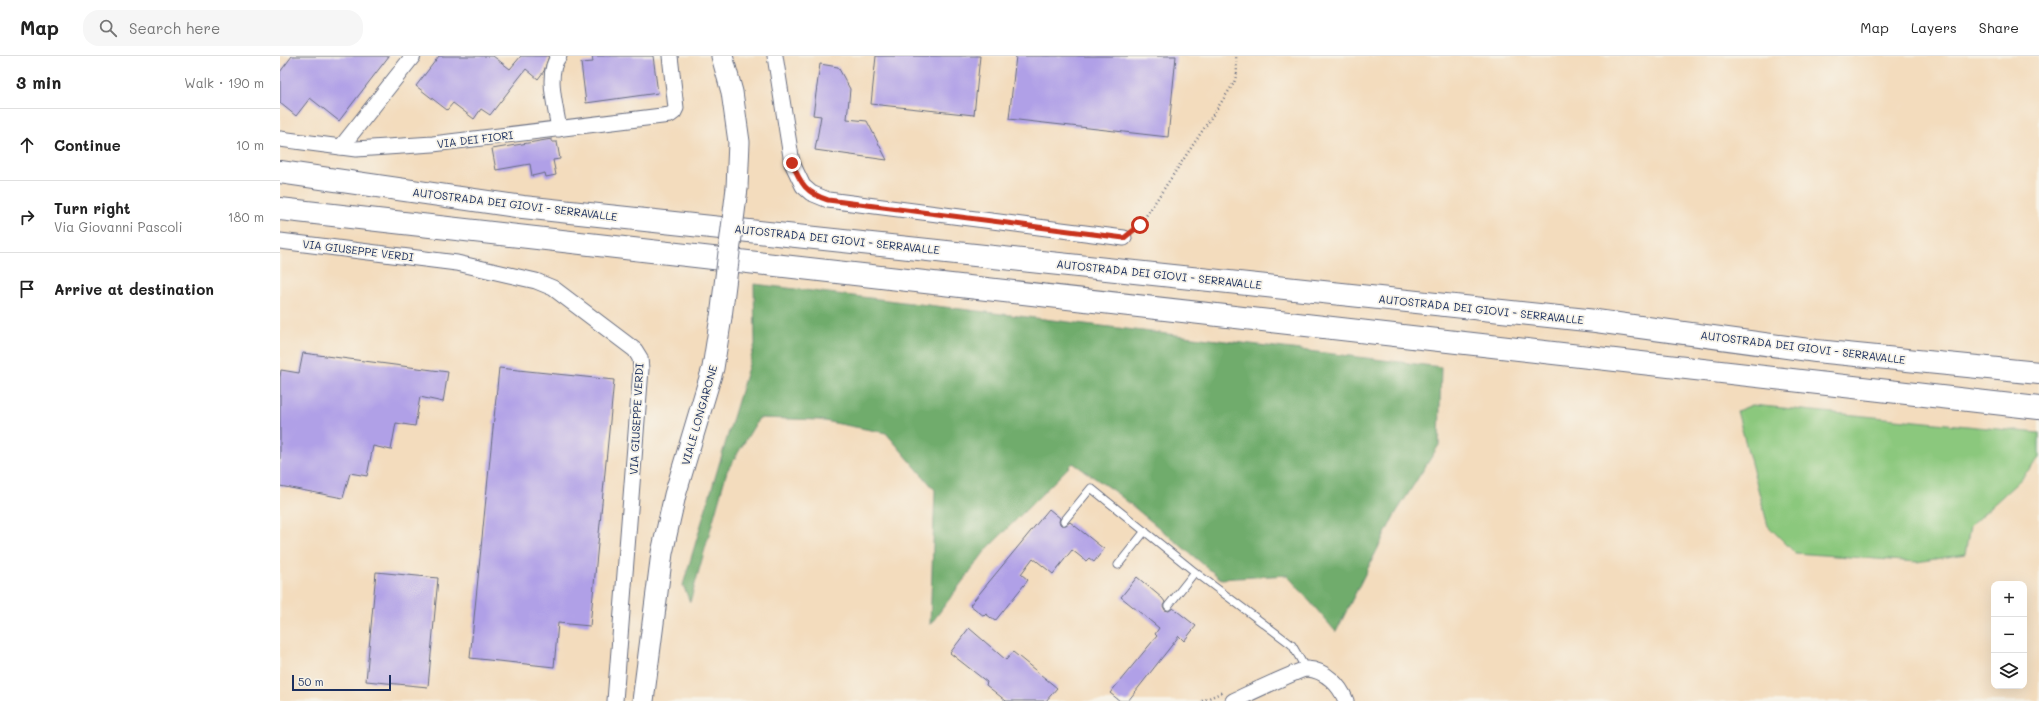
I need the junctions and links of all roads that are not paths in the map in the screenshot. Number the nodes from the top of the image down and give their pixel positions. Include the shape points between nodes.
1 (412, 56) edge
2 (559, 56) edge
3 (670, 56) edge
4 (722, 56) edge
5 (775, 56) edge
6 (559, 129) junction
7 (280, 139) edge
8 (341, 147) junction
9 (280, 172) edge
10 (280, 209) edge
11 (1124, 238) road end
12 (280, 241) edge
13 (2039, 373) edge
14 (2039, 408) edge
15 (1064, 521) dead end
16 (1146, 531) junction
17 (1118, 565) dead end
18 (1195, 572) junction
19 (1168, 606) dead end
20 (1306, 669) junction
21 (615, 701) edge
22 (643, 701) edge
23 (1233, 701) edge
24 (1346, 701) edge

1 - 8 street
2 - 6 street via 554,61 552,74
3 - 6 street, VIA DEI FIORI via 676,108 670,115
4 - 22 main road, VIALE LONGARONE, bridge via 732,92 739,142 737,188 713,368 675,495 662,553
5 - 11 street via 792,163 803,186 814,195 828,200
6 - 8 street, VIA DEI FIORI via 433,144 356,149
7 - 8 street, VIA DEI FIORI
9 - 13 highway, AUTOSTRADA DEI GIOVI - SERRAVALLE via 523,207 1596,321 1816,351
10 - 14 highway
12 - 21 street, VIA GIUSEPPE VERDI via 457,263 536,281 553,288 636,350 641,369
15 - 16 lane via 1091,488
16 - 17 lane
16 - 18 lane
18 - 19 lane
18 - 20 lane via 1292,645
20 - 23 street
20 - 24 street via 1330,678

